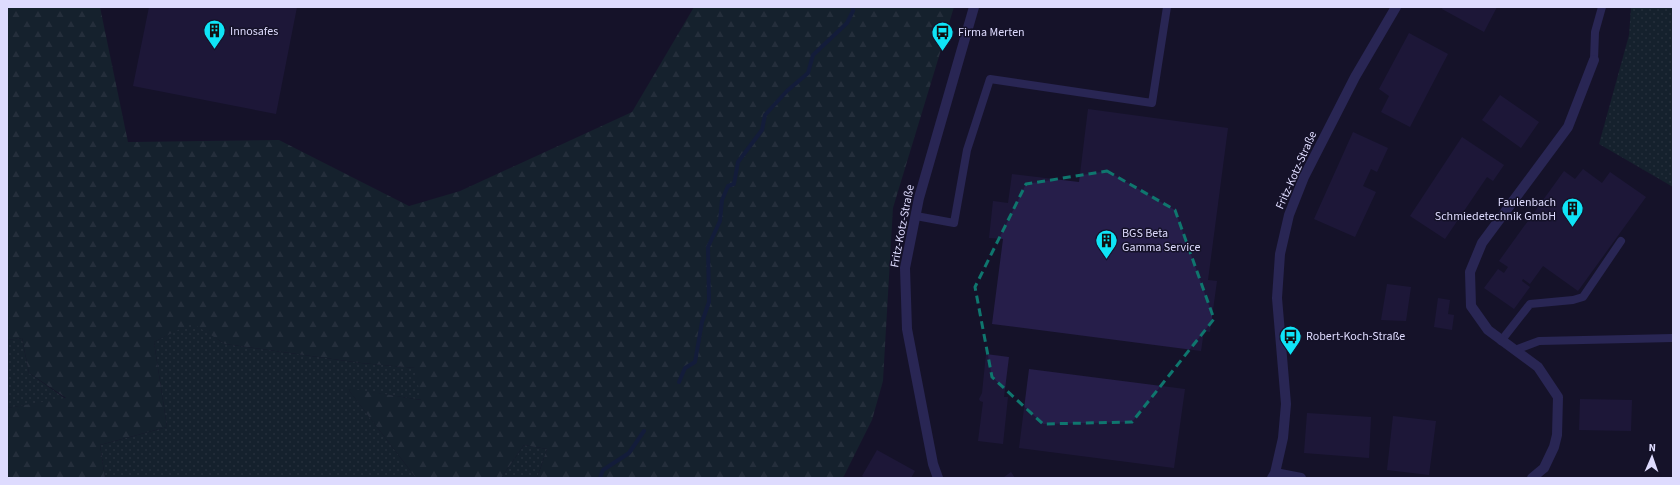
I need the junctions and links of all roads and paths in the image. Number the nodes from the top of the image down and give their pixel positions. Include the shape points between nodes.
1 (974, 7) edge
2 (1167, 7) edge
3 (1396, 7) edge
4 (1602, 7) edge
5 (1594, 60) joint
6 (916, 216) junction
7 (1622, 241) dead end
8 (1673, 338) edge
9 (1502, 340) junction
10 (1515, 350) junction
11 (1274, 475) edge
12 (938, 478) edge
13 (1301, 478) edge
14 (1532, 478) edge

1 - 6 street, Fritz-Kotz-Straße via 921,190
2 - 6 lane via 1152,103 990,79 967,150 954,223
3 - 11 street, Fritz-Kotz-Straße via 1352,84 1304,177 1288,215 1280,254 1277,298 1286,404 1283,438
4 - 5 lane via 1595,32
5 - 9 street via 1568,127 1482,243 1470,272 1472,306 1488,330
6 - 12 street, Fritz-Kotz-Straße via 905,268 907,329 933,464
7 - 9 lane via 1583,297 1530,304
8 - 10 lane via 1539,341
9 - 10 street
10 - 14 street via 1538,366 1558,397 1557,435 1554,447 1544,468
11 - 13 street

